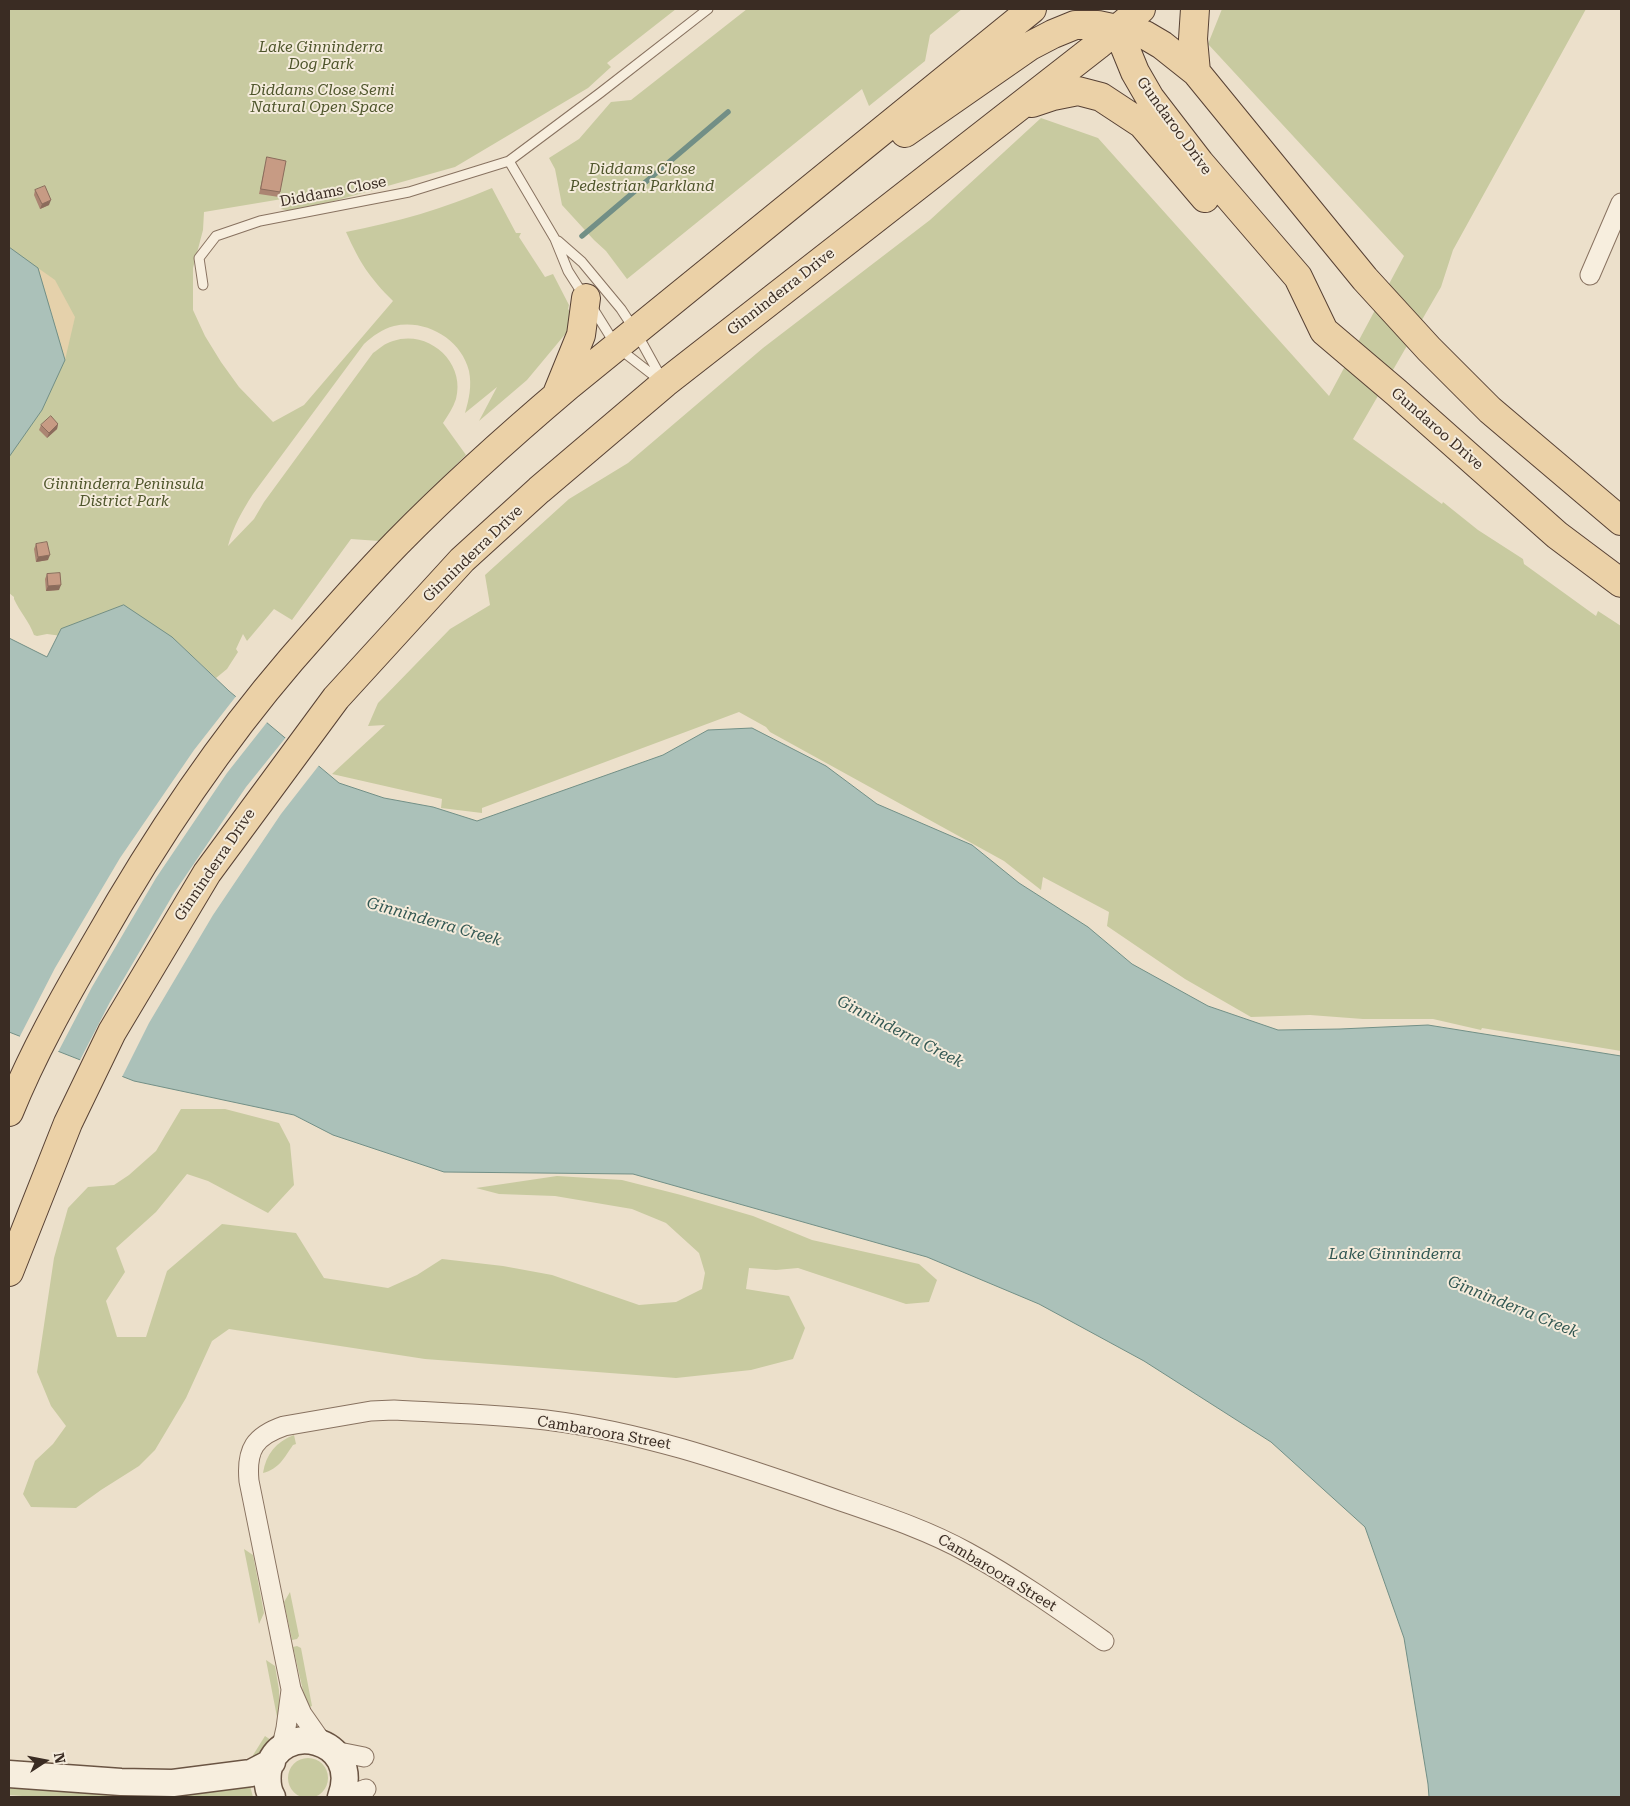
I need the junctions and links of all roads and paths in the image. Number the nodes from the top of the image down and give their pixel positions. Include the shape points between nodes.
1 (708, 9) edge
2 (1032, 9) edge
3 (1141, 9) edge
4 (1195, 9) edge
5 (1120, 19) edge
6 (1196, 72) junction
7 (1012, 111) junction
8 (509, 162) junction
9 (1621, 203) edge
10 (771, 222) junction
11 (556, 239) junction
12 (1590, 275) dead end
13 (203, 285) dead end
14 (586, 298) junction
15 (1324, 331) junction
16 (626, 339) junction
17 (665, 384) junction
18 (557, 396) junction
19 (1621, 521) edge
20 (1621, 582) edge
21 (13, 1102) edge
22 (9, 1272) edge
23 (1104, 1641) dead end
24 (291, 1689) junction
25 (328, 1747) junction
26 (276, 1756) junction
27 (364, 1757) dead end
28 (9, 1774) edge
29 (366, 1789) dead end
30 (272, 1797) edge
31 (343, 1797) edge

1 - 8 lane, Diddams Close
2 - 10 main road
3 - 5 main road, Ginninderra Drive
4 - 6 main road
5 - 6 main road via 1162,45
5 - 7 main road, Ginninderra Drive via 1098,45
5 - 10 main road via 1095,25 1076,25 1030,46 886,147
5 - 15 main road, Gundaroo Drive via 1135,72 1150,98 1200,163 1298,277
6 - 19 main road via 1365,279 1429,350 1490,410
7 - 15 main road via 1078,91 1101,97 1142,124
7 - 17 main road, Ginninderra Drive
8 - 11 lane
8 - 13 lane, Diddams Close via 409,192 260,221 216,236 199,258
9 - 12 street
10 - 16 main road
11 - 14 lane via 568,271
11 - 16 lane via 582,262 621,309
14 - 16 lane
14 - 18 main road via 581,335
15 - 20 main road, Gundaroo Drive via 1557,535
16 - 17 lane
16 - 17 lane
16 - 18 main road
17 - 22 main road, Ginninderra Drive via 462,560 336,698 206,873 112,1032 68,1123
18 - 21 main road via 509,436 397,543 290,661 231,737 156,844 109,920 61,1004
23 - 24 street, Cambaroora Street via 1049,1602 934,1535 677,1446 545,1420 371,1411 271,1431 261,1436 250,1458 249,1481
24 - 25 street, Cambaroora Street via 314,1733
24 - 26 street, Cambaroora Street via 286,1728
25 - 26 street via 310,1740 298,1741 285,1746
25 - 27 street
25 - 31 street via 342,1762 346,1774
26 - 28 street via 251,1773 173,1783
26 - 30 street via 267,1779
29 - 31 street

